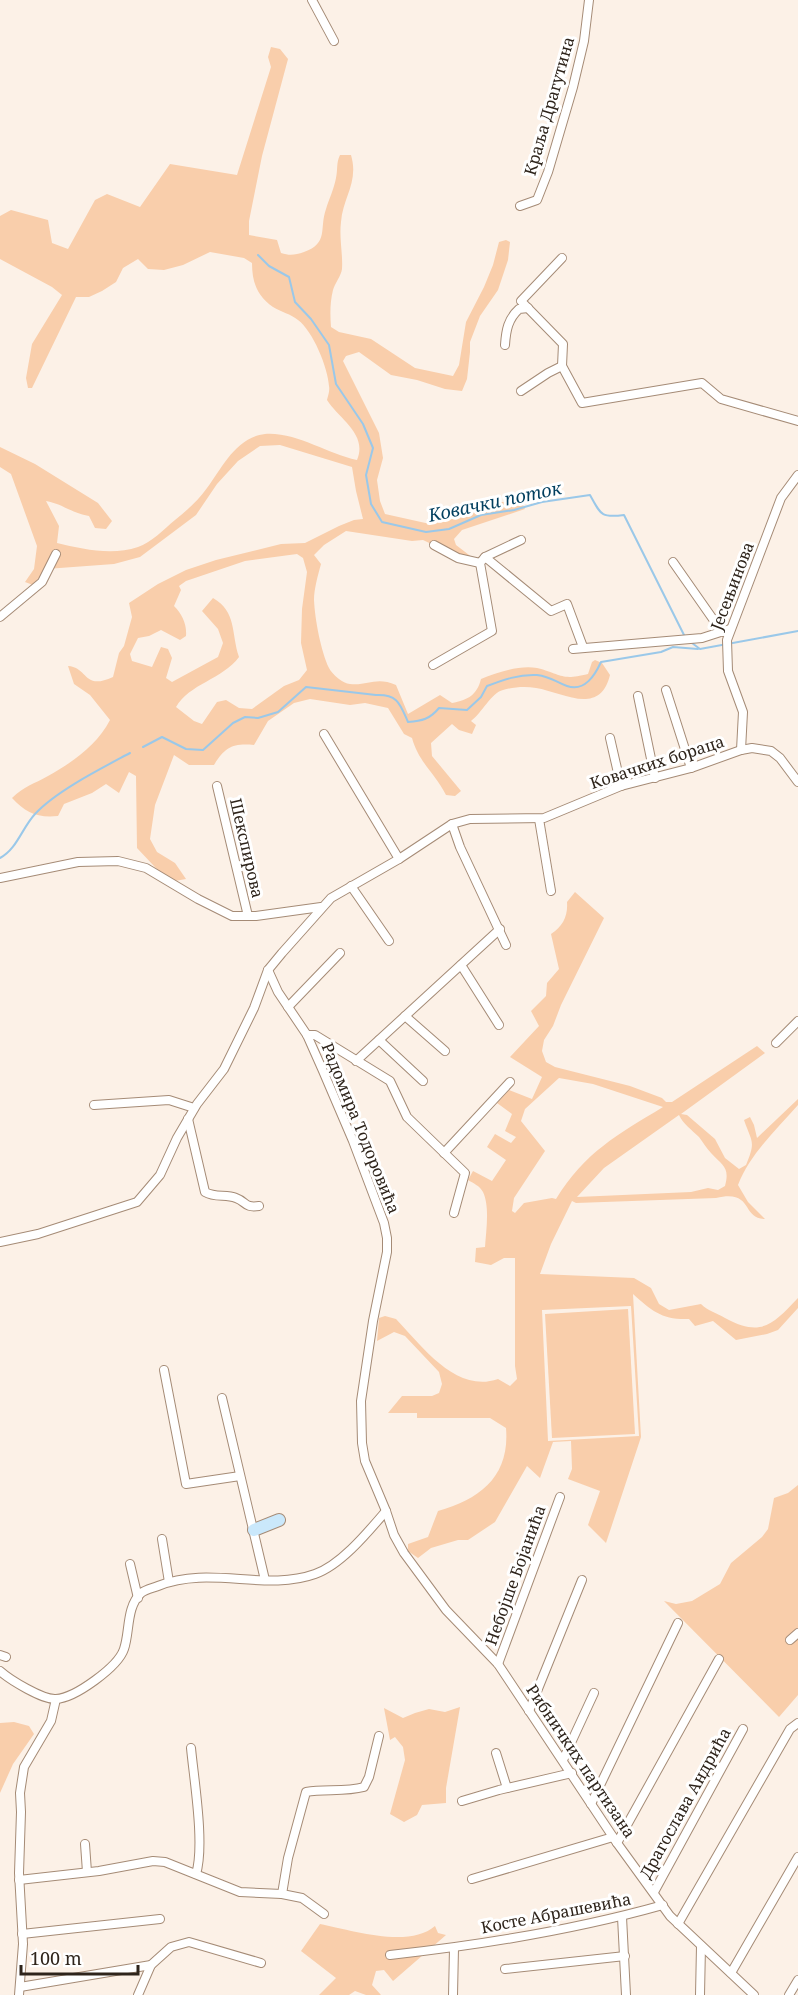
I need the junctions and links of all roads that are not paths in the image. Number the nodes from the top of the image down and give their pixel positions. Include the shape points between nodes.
1 (312, 0) edge
2 (589, 0) edge
3 (334, 41) dead end
4 (520, 206) dead end
5 (562, 258) dead end
6 (528, 308) junction
7 (505, 345) dead end
8 (562, 366) junction
9 (521, 391) dead end
10 (798, 421) edge
11 (798, 475) edge
12 (521, 540) dead end
13 (434, 545) dead end
14 (56, 554) dead end
15 (482, 560) junction
16 (673, 562) dead end
17 (0, 617) edge
18 (726, 634) junction
19 (583, 646) junction
20 (573, 649) dead end
21 (433, 665) dead end
22 (666, 690) dead end
23 (638, 696) dead end
24 (324, 734) dead end
25 (610, 738) dead end
26 (741, 750) junction
27 (691, 768) junction
28 (655, 778) junction
29 (798, 782) edge
30 (218, 786) dead end
31 (621, 786) junction
32 (539, 819) junction
33 (452, 824) junction
34 (399, 859) junction
35 (0, 878) edge
36 (351, 886) junction
37 (551, 891) dead end
38 (322, 907) junction
39 (248, 916) junction
40 (500, 929) junction
41 (389, 941) dead end
42 (506, 945) dead end
43 (340, 953) dead end
44 (461, 965) junction
45 (268, 970) junction
46 (288, 1007) junction
47 (405, 1016) junction
48 (798, 1021) edge
49 (499, 1025) dead end
50 (307, 1035) junction
51 (379, 1040) junction
52 (776, 1043) dead end
53 (445, 1051) dead end
54 (356, 1061) junction
55 (423, 1081) dead end
56 (510, 1082) dead end
57 (94, 1105) dead end
58 (194, 1107) junction
59 (188, 1119) junction
60 (444, 1153) junction
61 (259, 1206) dead end
62 (454, 1213) dead end
63 (0, 1242) edge
64 (164, 1370) dead end
65 (222, 1398) dead end
66 (240, 1476) junction
67 (560, 1497) dead end
68 (386, 1511) junction
69 (279, 1520) dead end
70 (254, 1530) junction
71 (394, 1534) joint
72 (162, 1539) dead end
73 (130, 1564) dead end
74 (265, 1580) junction
75 (582, 1580) dead end
76 (169, 1582) junction
77 (138, 1598) junction
78 (678, 1623) dead end
79 (798, 1633) edge
80 (790, 1640) dead end
81 (719, 1659) dead end
82 (498, 1664) junction
83 (0, 1671) edge
84 (594, 1693) dead end
85 (56, 1700) junction
86 (529, 1711) junction
87 (798, 1723) edge
88 (743, 1729) dead end
89 (379, 1736) dead end
90 (191, 1748) dead end
91 (496, 1753) dead end
92 (563, 1760) junction
93 (572, 1773) junction
94 (507, 1788) junction
95 (462, 1801) dead end
96 (591, 1804) junction
97 (615, 1840) junction
98 (85, 1844) dead end
99 (798, 1857) edge
100 (87, 1872) junction
101 (196, 1874) junction
102 (19, 1880) junction
103 (472, 1880) dead end
104 (654, 1892) junction
105 (282, 1894) junction
106 (663, 1905) junction
107 (324, 1914) dead end
108 (622, 1917) junction
109 (160, 1919) dead end
110 (678, 1924) junction
111 (22, 1935) junction
112 (701, 1946) junction
113 (454, 1948) junction
114 (390, 1955) dead end
115 (625, 1956) junction
116 (261, 1963) dead end
117 (151, 1965) junction
118 (505, 1969) dead end
119 (731, 1973) junction
120 (798, 1980) edge
121 (19, 1991) edge
122 (138, 1995) edge
123 (453, 1995) edge
124 (626, 1995) edge
125 (700, 1995) edge
126 (754, 1995) edge
127 (789, 1995) edge

1 - 3 street
2 - 4 street, Краља Драгутина via 584,41 548,172 537,200
5 - 6 street via 521,301
6 - 7 street via 513,315
6 - 8 street via 563,344
8 - 9 street
8 - 10 street via 582,403 702,383 721,399
11 - 18 street, Јесењинова via 781,498 741,605
12 - 15 street
13 - 15 street via 458,558
14 - 17 street via 42,582
15 - 19 street via 551,611 567,604
15 - 21 street via 492,631
16 - 18 street, Јесењинова
18 - 19 street
18 - 26 street, Јесењинова via 728,671 743,712
19 - 20 street
22 - 27 street
23 - 28 street
24 - 34 street
25 - 31 street
26 - 27 street, Ковачких бораца
26 - 29 street, Ковачких бораца via 771,752
27 - 28 street, Ковачких бораца
28 - 31 street, Ковачких бораца
30 - 39 street, Шекспирова
31 - 32 street, Ковачких бораца
32 - 33 street, Ковачких бораца via 470,819
32 - 37 street
33 - 34 street, Ковачких бораца
33 - 40 street
34 - 36 street, Ковачких бораца
35 - 39 street, Ковачких бораца via 78,862 118,861 146,868 232,916
36 - 38 street, Ковачких бораца
36 - 41 street
38 - 39 street, Ковачких бораца
38 - 45 street, Ковачких бораца
40 - 42 street
40 - 44 street
43 - 46 street
44 - 47 street
44 - 49 street
45 - 46 street, Радомира Тодоровића
45 - 58 street via 224,1069
46 - 50 street, Радомира Тодоровића
47 - 51 street
47 - 53 street
48 - 52 street
50 - 54 street via 315,1035
50 - 68 street, Радомира Тодоровића via 353,1141 387,1238 361,1401 365,1461
51 - 54 street
51 - 55 street
54 - 60 street via 390,1081 407,1117
56 - 60 street
57 - 58 street via 169,1100
58 - 59 street
59 - 61 street via 206,1192 237,1198 245,1206
59 - 63 street via 160,1175 137,1202
60 - 62 street via 465,1173
64 - 66 street via 186,1484
65 - 66 street
66 - 70 street
67 - 82 street, Небојше Бојанића
68 - 71 street, Радомира Тодоровића
68 - 74 street via 345,1555 316,1574
69 - 70 street
70 - 74 street
71 - 82 street, Рибничких партизана via 446,1610
72 - 76 street
73 - 77 street
74 - 76 street via 206,1576
75 - 86 street
76 - 77 street via 141,1593
77 - 85 street via 118,1661 84,1688
78 - 96 street
79 - 80 street
81 - 97 street
82 - 86 street, Рибничких партизана
83 - 85 street via 11,1681
84 - 92 street
85 - 102 street via 51,1721 24,1767 19,1802
86 - 92 street, Рибничких партизана
87 - 110 street via 790,1729
88 - 104 street, Драгослава Андрића
89 - 105 street via 364,1787 306,1792
90 - 101 street via 199,1843
91 - 94 street
92 - 93 street, Рибничких партизана
93 - 94 street
93 - 96 street, Рибничких партизана
94 - 95 street
96 - 97 street, Рибничких партизана
97 - 103 street
97 - 104 street, Рибничких партизана
98 - 100 street
99 - 119 street
100 - 101 street via 153,1861
100 - 102 street
101 - 105 street via 240,1892
102 - 111 street
104 - 106 street, Рибничких партизана
105 - 107 street via 302,1898
106 - 108 street, Косте Абрашевића
106 - 110 street, Рибничких партизана
108 - 113 street, Косте Абрашевића
108 - 115 street
109 - 111 street
110 - 112 street, Рибничких партизана
111 - 121 street
112 - 119 street, Рибничких партизана
112 - 125 street
113 - 114 street, Косте Абрашевића
113 - 123 street
115 - 118 street
115 - 124 street
116 - 117 street via 189,1942 171,1947
117 - 121 street
117 - 122 street
119 - 126 street, Рибничких партизана
120 - 127 street

